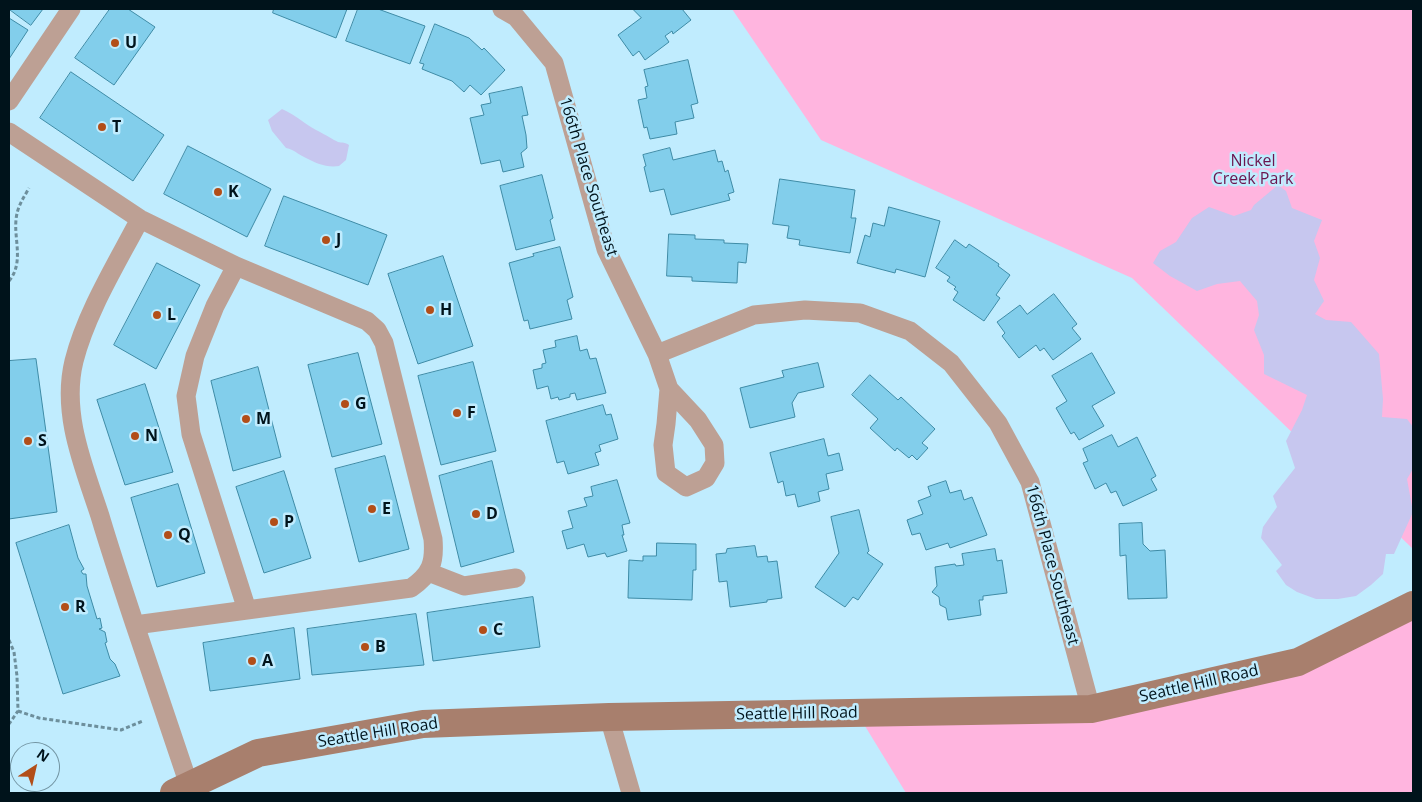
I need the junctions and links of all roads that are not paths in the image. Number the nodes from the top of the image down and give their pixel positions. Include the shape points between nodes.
1 (71, 9) edge
2 (502, 9) edge
3 (9, 101) edge
4 (9, 132) edge
5 (140, 219) junction
6 (236, 266) junction
7 (657, 354) junction
8 (669, 389) junction
9 (428, 572) junction
10 (516, 578) dead end
11 (1413, 605) edge
12 (247, 610) junction
13 (135, 625) junction
14 (1091, 709) junction
15 (610, 717) junction
16 (181, 789) edge
17 (631, 793) edge

1 - 3 street
2 - 7 street, 166th Place Southeast via 516,18 554,63 606,249
4 - 5 street
5 - 6 street
5 - 13 street via 82,334 70,391 74,436
6 - 9 street via 357,315 368,320 377,330 384,343 433,539 433,562
6 - 12 street via 194,356 186,396 191,434
7 - 8 street
7 - 14 street, 166th Place Southeast via 754,315 805,310 860,313 910,330 951,363 998,423 1030,482
8 - 8 street via 698,420 714,445 716,464 706,478 686,486 666,473 663,445
9 - 10 street via 464,586
9 - 12 street via 411,588
11 - 14 street, Seattle Hill Road via 1298,662
12 - 13 street
13 - 16 street
14 - 15 street, Seattle Hill Road
15 - 16 street, Seattle Hill Road via 423,724 258,753
15 - 17 street

